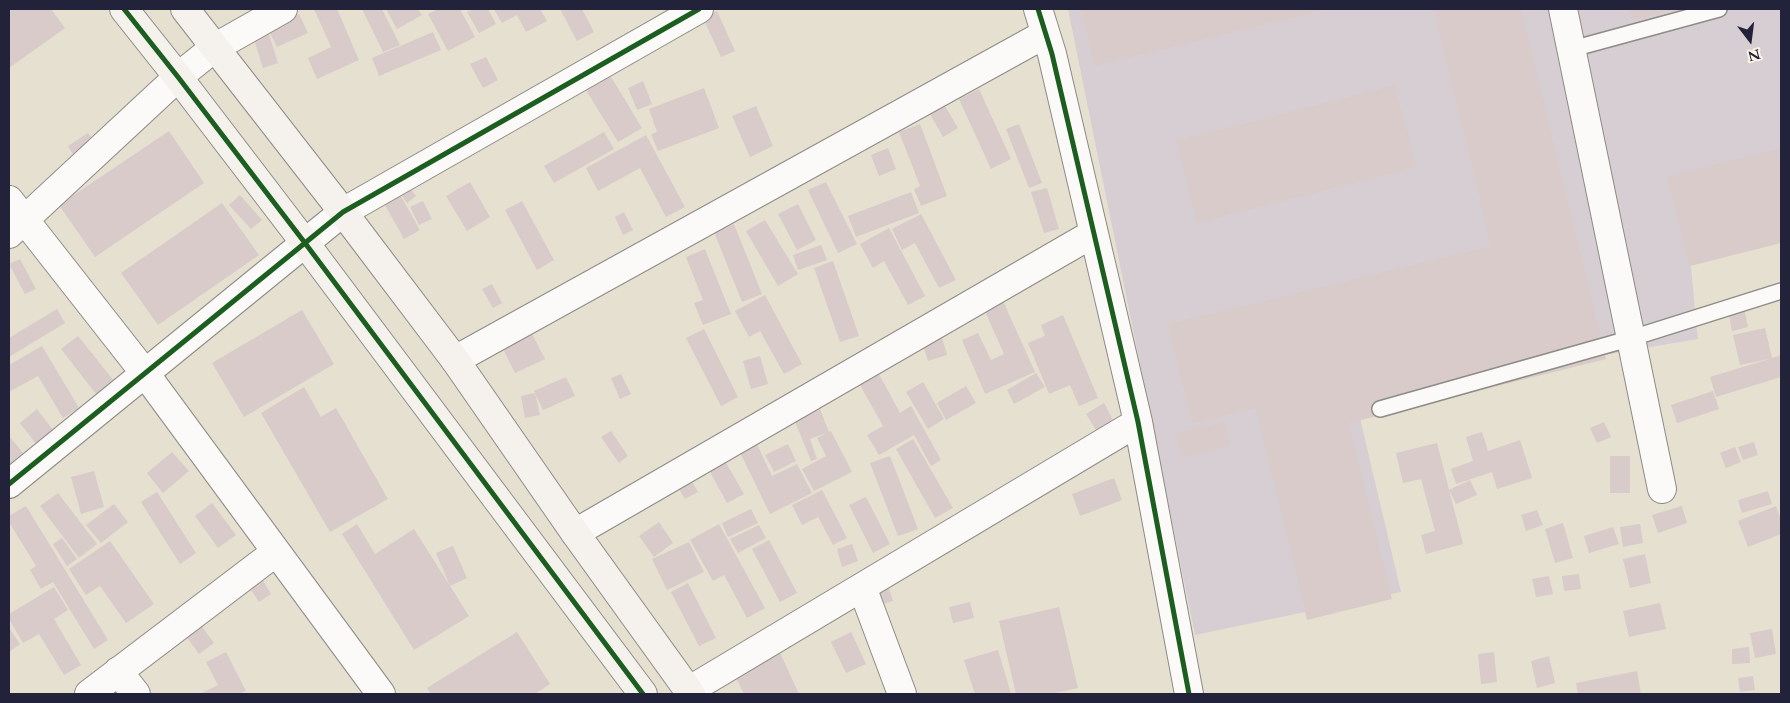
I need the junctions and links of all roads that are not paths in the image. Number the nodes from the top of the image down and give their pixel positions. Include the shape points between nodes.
1 (124, 9) edge
2 (185, 9) edge
3 (283, 9) edge
4 (699, 9) edge
5 (1563, 9) edge
6 (1719, 9) edge
7 (1042, 21) edge
8 (214, 48) junction
9 (1572, 49) junction
10 (178, 77) junction
11 (343, 212) junction
12 (14, 218) edge
13 (1094, 233) junction
14 (305, 243) junction
15 (1781, 291) edge
16 (1632, 338) junction
17 (455, 360) junction
18 (144, 372) junction
19 (1380, 409) dead end
20 (1138, 422) junction
21 (9, 484) edge
22 (1662, 489) dead end
23 (575, 533) junction
24 (276, 552) junction
25 (862, 587) junction
26 (118, 671) junction
27 (1184, 692) edge
28 (690, 693) edge
29 (89, 694) edge
30 (136, 694) edge
31 (381, 694) edge
32 (643, 694) edge
33 (902, 694) edge

1 - 10 street
2 - 8 street
3 - 8 street
4 - 11 street
5 - 9 street
6 - 9 lane
7 - 13 street
7 - 17 street
8 - 10 street
8 - 11 street
9 - 16 street
10 - 12 street
10 - 14 street
11 - 14 street
11 - 17 street
12 - 18 street
13 - 20 street
13 - 23 street
14 - 18 street
14 - 32 street
15 - 16 lane
16 - 19 lane
16 - 22 street
17 - 23 street
18 - 21 street
18 - 24 street
20 - 25 street
20 - 27 street
23 - 28 street
24 - 26 street
24 - 31 street
25 - 28 street
25 - 33 street
26 - 29 street
26 - 30 street

